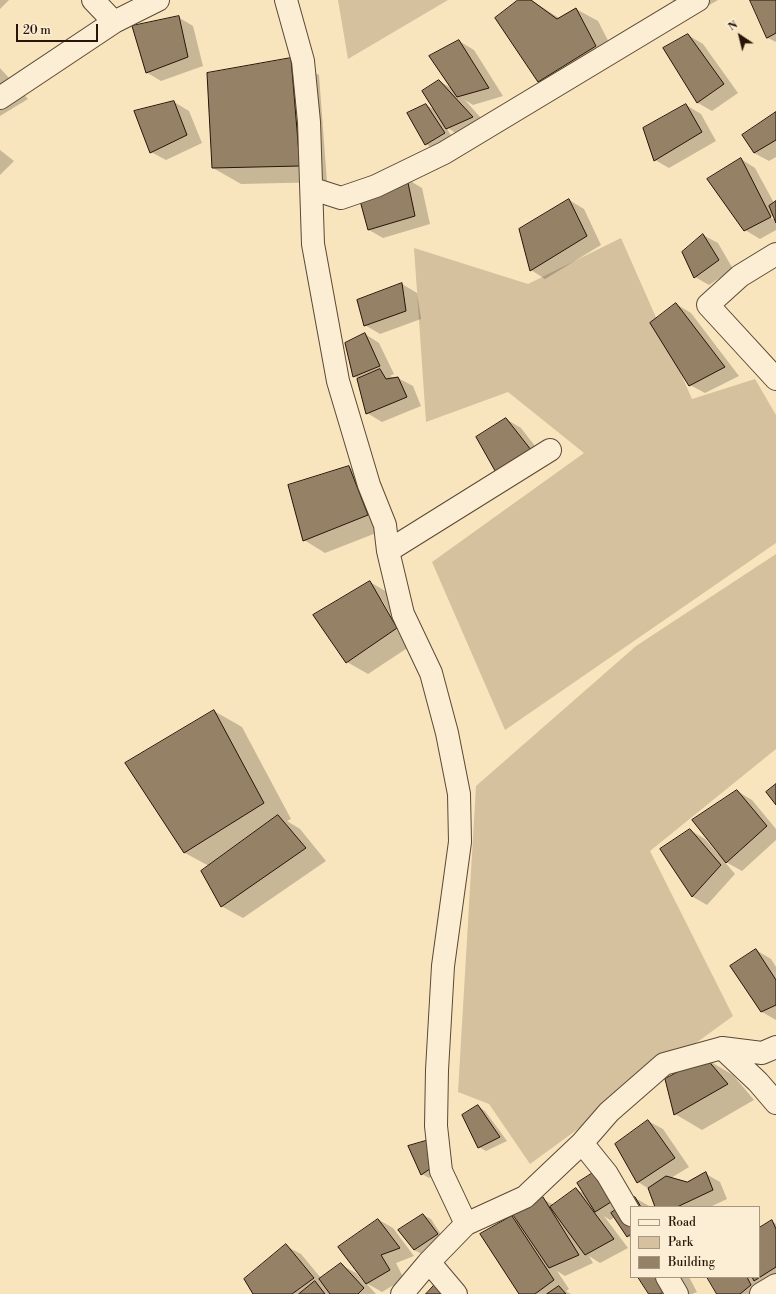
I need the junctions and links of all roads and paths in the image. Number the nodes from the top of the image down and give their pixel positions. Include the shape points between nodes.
1 (93, 0) edge
2 (158, 0) edge
3 (286, 0) edge
4 (698, 0) edge
5 (114, 22) junction
6 (0, 98) edge
7 (313, 189) junction
8 (776, 254) edge
9 (776, 378) edge
10 (550, 450) dead end
11 (388, 551) junction
12 (776, 1047) edge
13 (722, 1048) junction
14 (776, 1103) edge
15 (582, 1143) junction
16 (630, 1213) edge
17 (466, 1224) junction
18 (429, 1262) junction
19 (668, 1278) edge
20 (776, 1285) edge
21 (402, 1294) edge
22 (456, 1294) edge
23 (677, 1294) edge
24 (761, 1294) edge

1 - 5 street
2 - 5 street
3 - 7 street via 303,61
4 - 7 street via 444,153 376,186 341,198
5 - 6 street
7 - 11 street via 313,244 338,381 369,486 385,525
8 - 9 street via 740,276 708,305
10 - 11 street
11 - 17 street via 403,614 431,673 447,733 459,794 460,842 443,966 436,1126 441,1171
12 - 13 street via 762,1053
13 - 14 street
13 - 15 street via 664,1064 610,1112
15 - 16 street via 607,1174
15 - 17 street via 525,1197
17 - 18 street
18 - 21 street
18 - 22 street
19 - 23 street
20 - 24 street

